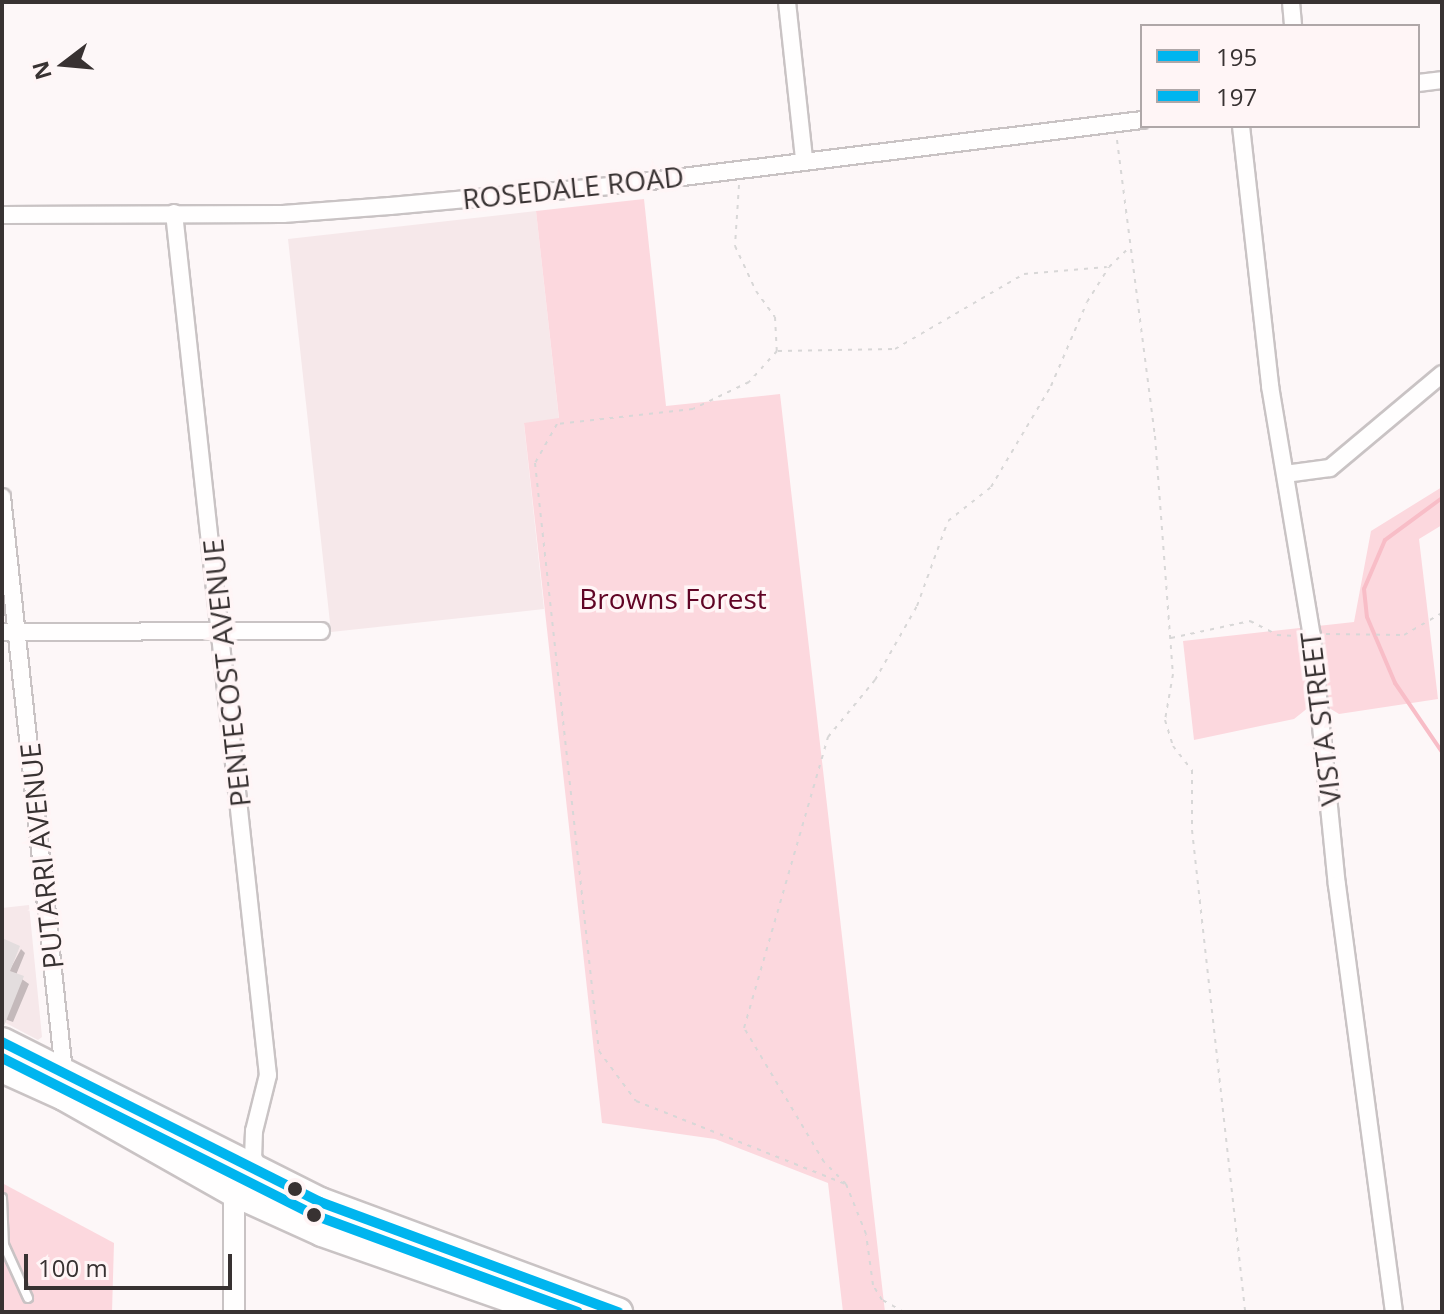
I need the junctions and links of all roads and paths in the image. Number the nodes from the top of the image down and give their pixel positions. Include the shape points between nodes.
1 (787, 2) edge
2 (1291, 2) edge
3 (1293, 24) edge
4 (1442, 80) edge
5 (1420, 83) edge
6 (1140, 120) edge
7 (1116, 123) junction
8 (1241, 128) edge
9 (804, 159) junction
10 (740, 168) junction
11 (174, 213) junction
12 (2, 215) edge
13 (1131, 246) junction
14 (1109, 267) junction
15 (777, 351) junction
16 (1442, 374) edge
17 (1285, 474) junction
18 (2, 497) edge
19 (1442, 613) edge
20 (321, 631) dead end
21 (9, 632) edge
22 (222, 633) junction
23 (1312, 636) junction
24 (1171, 638) junction
25 (2, 1042) edge
26 (2, 1068) edge
27 (64, 1072) junction
28 (254, 1131) junction
29 (244, 1165) junction
30 (846, 1184) junction
31 (234, 1192) junction
32 (2, 1198) edge
33 (28, 1298) dead end
34 (234, 1312) edge
35 (550, 1312) edge
36 (618, 1312) edge
37 (904, 1312) edge
38 (1245, 1312) edge
39 (1394, 1312) edge

1 - 9 street
2 - 3 street
4 - 5 street
6 - 7 street, ROSEDALE ROAD
7 - 9 street, ROSEDALE ROAD
7 - 13 path
8 - 17 street, VISTA STREET
9 - 10 street, ROSEDALE ROAD
10 - 11 street, ROSEDALE ROAD via 390,206 283,214
10 - 15 path via 735,246 775,317
11 - 12 street, ROSEDALE ROAD
11 - 22 street, PENTECOST AVENUE
13 - 14 path
13 - 24 path via 1155,436
14 - 15 path via 1024,274 895,349
14 - 30 path via 1087,302 1051,386 991,487 948,521 917,606 875,680 828,737 751,999 744,1028 763,1066 790,1101 824,1162
15 - 30 path via 749,382 693,409 557,424 535,463 599,1051 636,1101
16 - 17 street via 1330,468
17 - 23 street, VISTA STREET
18 - 21 street, PUTARRI AVENUE
19 - 23 path via 1404,635
20 - 22 street
21 - 22 street
21 - 27 street, PUTARRI AVENUE
22 - 28 street, PENTECOST AVENUE via 268,1075
23 - 24 path via 1277,635 1250,621
23 - 39 street, VISTA STREET via 1337,885
24 - 38 path via 1173,674 1165,720 1173,746 1192,770 1192,830
25 - 27 highway
26 - 31 highway via 64,1096
27 - 29 highway
28 - 29 street
28 - 29 street, PENTECOST AVENUE via 253,1157
29 - 31 street
29 - 36 highway via 347,1213
30 - 37 path via 882,1300
31 - 34 street
31 - 35 highway via 322,1232
32 - 33 lane via 4,1245

